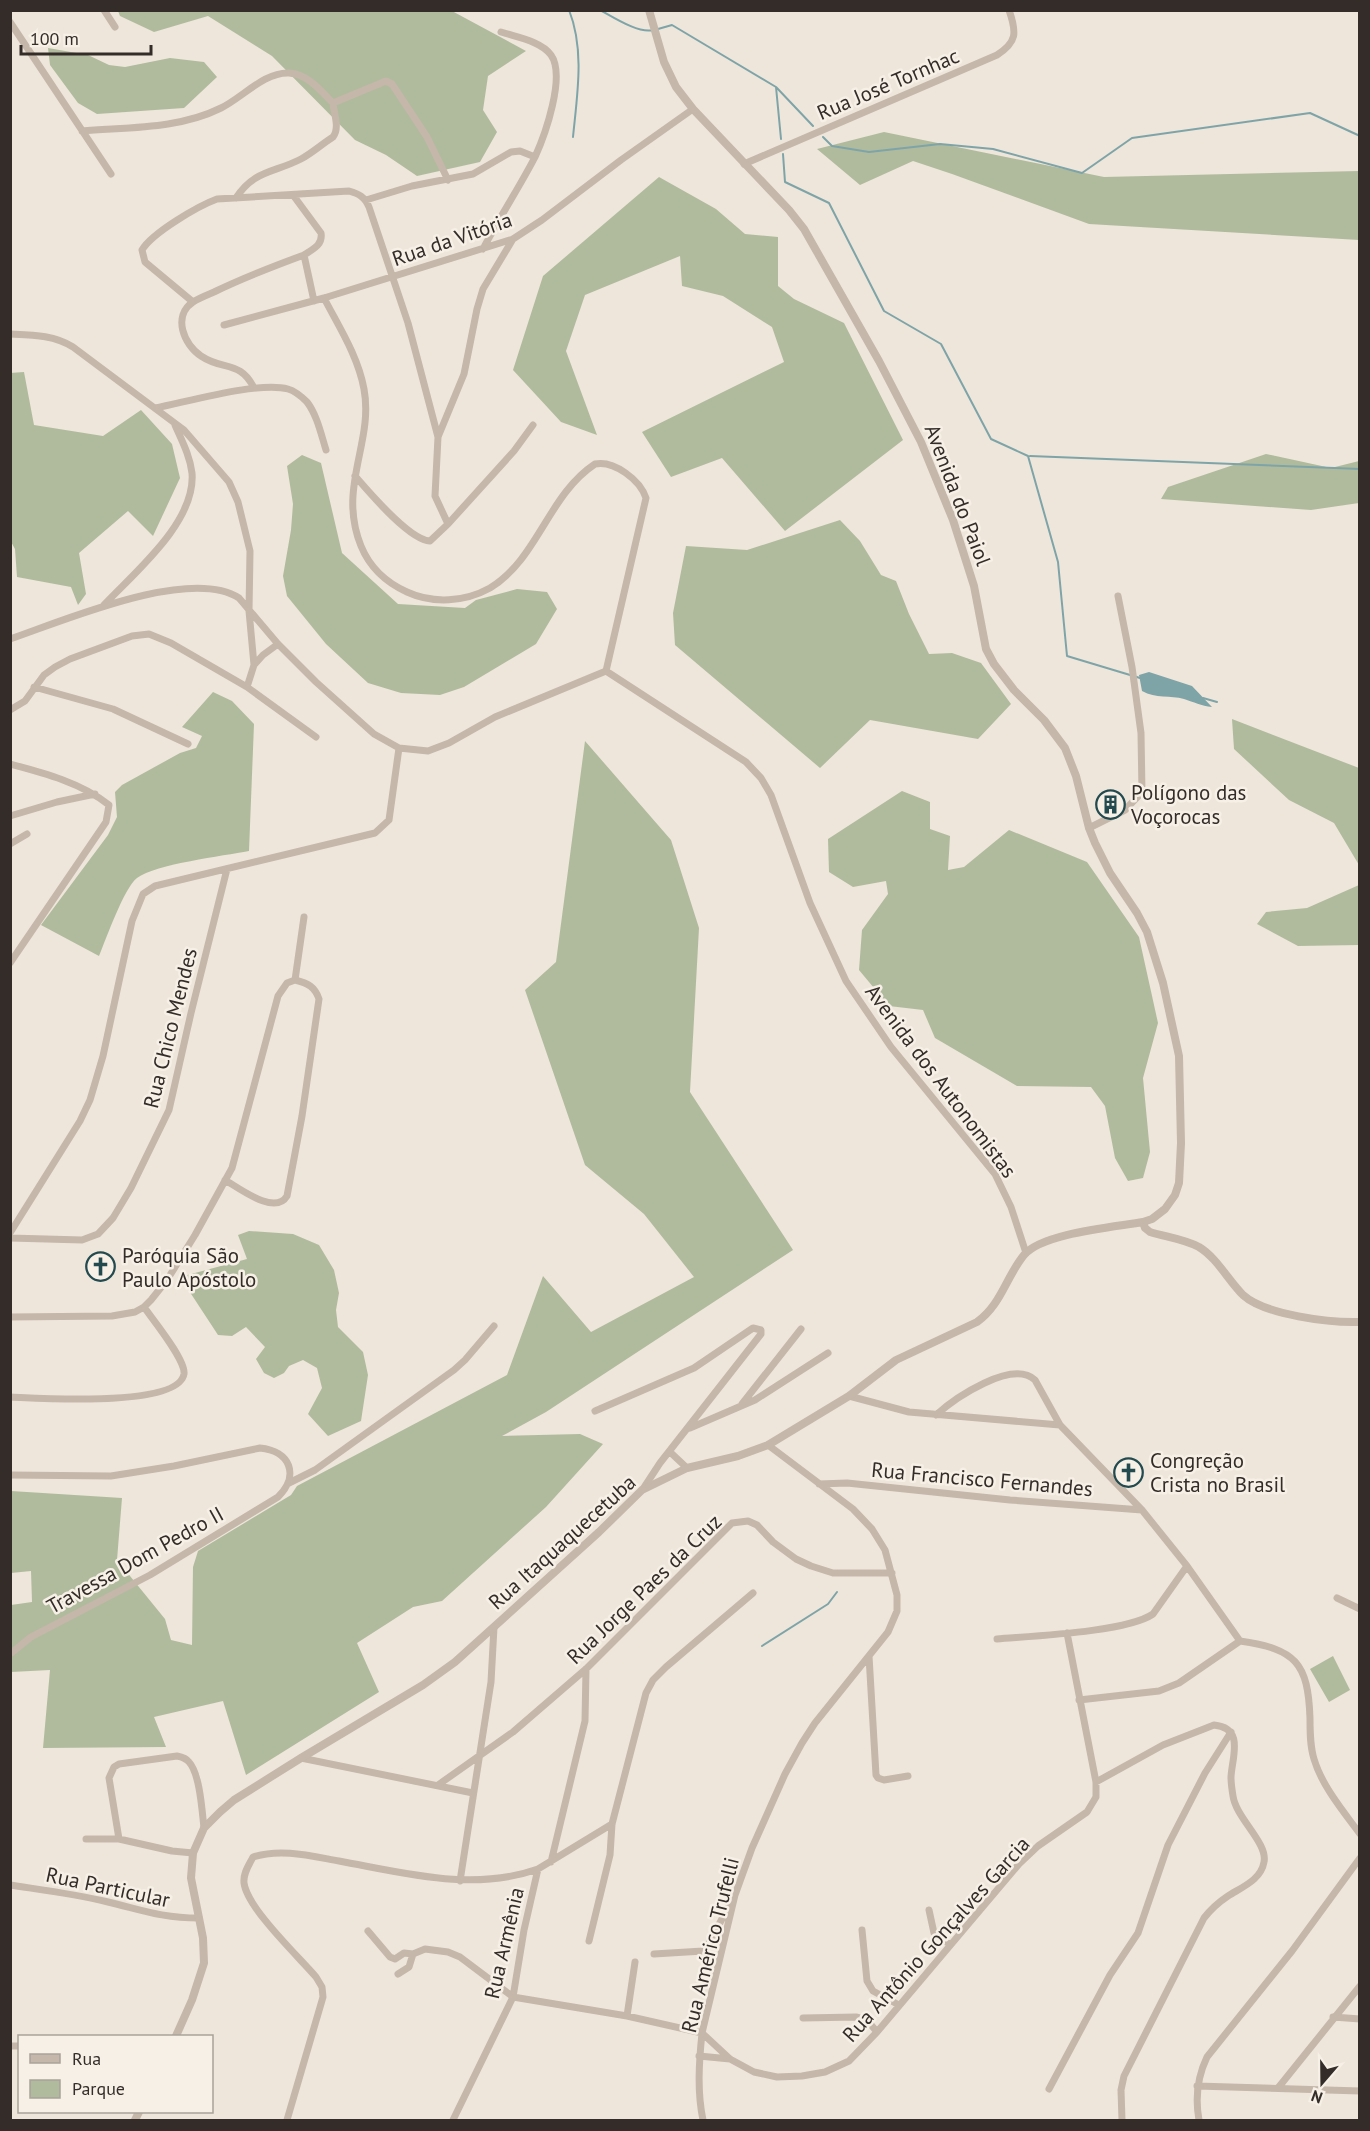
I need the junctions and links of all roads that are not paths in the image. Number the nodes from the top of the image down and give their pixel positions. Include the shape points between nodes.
1 (104, 10) edge
2 (649, 10) edge
3 (1009, 10) edge
4 (10, 22) edge
5 (115, 27) dead end
6 (501, 32) dead end
7 (333, 103) junction
8 (693, 109) junction
9 (82, 131) junction
10 (534, 157) junction
11 (744, 164) junction
12 (111, 174) dead end
13 (448, 180) junction
14 (293, 195) junction
15 (236, 198) junction
16 (366, 200) junction
17 (513, 239) junction
18 (483, 249) junction
19 (304, 255) junction
20 (393, 276) junction
21 (324, 298) junction
22 (314, 301) junction
23 (193, 302) junction
24 (224, 326) dead end
25 (10, 334) edge
26 (254, 388) junction
27 (155, 408) junction
28 (174, 424) junction
29 (532, 424) dead end
30 (438, 437) junction
31 (327, 450) dead end
32 (354, 476) junction
33 (448, 524) junction
34 (1118, 596) dead end
35 (103, 607) junction
36 (249, 611) junction
37 (10, 639) edge
38 (278, 644) junction
39 (254, 665) junction
40 (606, 672) junction
41 (34, 687) junction
42 (247, 687) junction
43 (10, 710) edge
44 (316, 737) dead end
45 (188, 744) dead end
46 (399, 747) junction
47 (10, 764) edge
48 (95, 794) junction
49 (10, 816) edge
50 (1089, 828) junction
51 (27, 834) dead end
52 (10, 844) edge
53 (227, 869) junction
54 (304, 917) dead end
55 (10, 963) edge
56 (295, 980) junction
57 (225, 1180) junction
58 (1143, 1222) junction
59 (10, 1233) edge
60 (10, 1238) edge
61 (1026, 1253) junction
62 (144, 1307) junction
63 (10, 1317) edge
64 (1359, 1323) edge
65 (494, 1326) dead end
66 (801, 1329) dead end
67 (828, 1353) dead end
68 (849, 1396) junction
69 (10, 1397) edge
70 (740, 1406) junction
71 (595, 1411) dead end
72 (936, 1414) junction
73 (1060, 1425) junction
74 (688, 1429) junction
75 (768, 1445) junction
76 (670, 1452) junction
77 (687, 1468) junction
78 (10, 1475) edge
79 (289, 1483) junction
80 (819, 1484) junction
81 (642, 1490) junction
82 (1142, 1510) junction
83 (1187, 1566) junction
84 (891, 1573) junction
85 (753, 1593) dead end
86 (1337, 1598) dead end
87 (1359, 1609) edge
88 (494, 1627) junction
89 (1067, 1633) junction
90 (997, 1639) dead end
91 (1240, 1641) junction
92 (10, 1654) edge
93 (869, 1656) junction
94 (586, 1670) junction
95 (1079, 1700) junction
96 (1231, 1732) junction
97 (478, 1756) junction
98 (301, 1758) junction
99 (908, 1776) dead end
100 (1096, 1782) junction
101 (438, 1785) junction
102 (473, 1792) junction
103 (612, 1824) junction
104 (204, 1828) junction
105 (1359, 1834) edge
106 (86, 1839) dead end
107 (119, 1839) junction
108 (193, 1853) junction
109 (1359, 1858) edge
110 (551, 1862) junction
111 (538, 1869) junction
112 (460, 1881) junction
113 (10, 1885) edge
114 (735, 1895) junction
115 (929, 1910) dead end
116 (199, 1918) junction
117 (862, 1930) dead end
118 (368, 1931) dead end
119 (590, 1941) dead end
120 (949, 1944) junction
121 (413, 1954) junction
122 (654, 1954) dead end
123 (635, 1962) dead end
124 (398, 1974) dead end
125 (1359, 1986) edge
126 (513, 1996) junction
127 (899, 2005) junction
128 (627, 2016) junction
129 (1334, 2017) junction
130 (803, 2018) dead end
131 (1359, 2019) edge
132 (877, 2032) junction
133 (702, 2033) junction
134 (177, 2035) edge
135 (699, 2056) junction
136 (730, 2059) junction
137 (1197, 2086) junction
138 (1278, 2088) junction
139 (1049, 2089) dead end
140 (1359, 2091) edge
141 (286, 2121) edge
142 (453, 2121) edge
143 (703, 2121) edge
144 (1122, 2121) edge
145 (1199, 2121) edge

1 - 5 street
2 - 8 street, Avenida do Paiol via 668,74
3 - 11 street, Rua José Tornhac via 1013,39 997,55
4 - 9 street
6 - 10 street via 542,47 551,54 555,67 549,119
7 - 9 street via 301,75 279,73 224,107 183,123
7 - 13 street via 389,81 427,137
7 - 15 street via 333,137 304,158 254,178
8 - 11 street, Avenida do Paiol
8 - 17 street, Rua da Vitória
9 - 12 street
10 - 13 street via 511,152 473,174
10 - 18 street
11 - 50 street, Avenida do Paiol via 804,229 879,361 921,442 953,520 974,586 986,649 1014,690 1065,748
13 - 16 street
14 - 15 street
14 - 16 street via 349,190
14 - 19 street via 322,237 317,247
15 - 23 street via 205,204 151,239 142,250 145,262
16 - 20 street
17 - 18 street, Rua da Vitória
17 - 30 street via 483,290 464,374
18 - 20 street, Rua da Vitória
19 - 22 street
19 - 23 street
20 - 21 street, Rua da Vitória
20 - 30 street
21 - 22 street, Rua da Vitória
21 - 32 street via 350,349 364,390 366,407
22 - 24 street, Rua da Vitória
23 - 26 street via 182,321 192,350 203,358 238,369
25 - 27 street via 63,340
26 - 27 street
26 - 31 street via 288,389 298,395 312,412
27 - 28 street
28 - 35 street via 192,474 188,502 170,534
28 - 36 street via 184,430 229,482 238,502 250,550
29 - 33 street via 514,451
30 - 33 street via 435,496
32 - 33 street via 388,512 424,541 432,540
32 - 40 street via 353,525 364,555 378,574 418,597 459,600 493,586 525,554 564,494 588,468 601,462 625,473 646,498
34 - 50 street via 1141,733 1142,792 1125,810
35 - 36 street via 173,590 207,590 232,593
35 - 37 street
36 - 38 street
36 - 39 street
38 - 39 street
38 - 46 street via 374,734
39 - 42 street
40 - 46 street via 495,717 428,751
40 - 61 street, Avenida dos Autonomistas via 738,756 761,778 771,795 814,913 846,981 891,1047 994,1174 1011,1207
41 - 42 street via 49,671 70,659 141,634 171,643
41 - 43 street via 25,700
41 - 45 street via 113,709
42 - 44 street
46 - 53 street via 389,820 375,833
47 - 48 street
48 - 49 street
48 - 55 street via 109,805 106,822
50 - 58 street, Avenida do Paiol via 1110,873 1147,932 1179,1056 1179,1183 1165,1209
51 - 52 street
53 - 59 street via 155,886 143,894 132,921 90,1100
53 - 60 street, Rua Chico Mendes via 169,1110 131,1188 105,1228 90,1238
54 - 56 street
56 - 57 street via 283,986 278,996 236,1157
56 - 57 street via 312,986 319,999 287,1196 279,1204 256,1199
57 - 62 street via 167,1280
58 - 61 street via 1078,1232
58 - 64 street via 1150,1232 1208,1254 1242,1294 1263,1307
61 - 68 street, Rua Itaquaquecetuba via 988,1314 960,1332 896,1360
62 - 63 street via 112,1316
62 - 69 street via 183,1366 180,1382 171,1388 130,1397
65 - 79 street via 454,1370 315,1470
66 - 70 street
67 - 70 street
68 - 72 street via 909,1412
68 - 75 street, Rua Itaquaquecetuba
70 - 74 street
71 - 74 street via 694,1368 753,1328 759,1328 761,1334
72 - 73 street
72 - 73 street via 968,1391 998,1378 1024,1373 1035,1380
73 - 82 street
74 - 76 street
75 - 77 street, Rua Itaquaquecetuba
75 - 80 street, Rua Américo Trufelli
76 - 77 street
76 - 81 street
77 - 81 street, Rua Itaquaquecetuba
78 - 79 street via 111,1476 260,1448 285,1459 291,1476
79 - 92 street, Travessa Dom Pedro II via 278,1497 150,1575 31,1637
80 - 82 street, Rua Francisco Fernandes via 847,1483
80 - 84 street, Rua Américo Trufelli via 865,1520 885,1550
81 - 88 street, Rua Itaquaquecetuba
82 - 83 street
83 - 89 street via 1146,1619
83 - 91 street
84 - 93 street, Rua Américo Trufelli via 897,1611 888,1632
84 - 94 street, Rua Jorge Paes da Cruz via 833,1574 796,1558 757,1525 748,1521 732,1524
85 - 103 street via 653,1680 641,1707
86 - 87 street
88 - 97 street via 491,1682
88 - 98 street, Rua Itaquaquecetuba via 423,1685
89 - 90 street
89 - 95 street, Rua Antônio Gonçalves Garcia
91 - 95 street via 1179,1683 1159,1691
91 - 105 street via 1273,1648 1300,1667 1309,1690 1314,1760
93 - 99 street via 876,1775 884,1780
93 - 114 street, Rua Américo Trufelli via 802,1743 752,1848
94 - 97 street, Rua Jorge Paes da Cruz via 513,1732
94 - 110 street via 583,1730
95 - 100 street, Rua Antônio Gonçalves Garcia
96 - 100 street via 1214,1725 1163,1745
96 - 139 street via 1204,1773 1167,1845 1138,1933 1105,1984
96 - 144 street via 1235,1749 1233,1798 1261,1846 1264,1864 1253,1881 1204,1918 1124,2076
97 - 101 street, Rua Jorge Paes da Cruz
97 - 102 street
98 - 101 street
98 - 104 street, Rua Itaquaquecetuba via 234,1800
100 - 120 street, Rua Antônio Gonçalves Garcia via 1096,1797 1087,1812 1019,1864
101 - 102 street
102 - 112 street
103 - 110 street
103 - 119 street via 610,1855
104 - 107 street via 195,1772 188,1760 177,1755 114,1767 109,1778
104 - 108 street, Rua Itaquaquecetuba
106 - 107 street
107 - 108 street
108 - 116 street, Rua Itaquaquecetuba via 191,1878
109 - 137 street via 1292,1951 1218,2041
110 - 111 street
111 - 112 street via 502,1878
111 - 126 street, Rua Armênia
112 - 141 street via 308,1856 268,1852 253,1857 243,1881 247,1893 322,1988 323,1998
113 - 116 street, Rua Particular via 106,1901 155,1915
114 - 122 street via 706,1949
114 - 133 street, Rua Américo Trufelli
115 - 120 street via 934,1934
116 - 134 street, Rua Itaquaquecetuba via 204,1963
117 - 127 street via 869,1987
118 - 121 street via 390,1957
120 - 127 street, Rua Antônio Gonçalves Garcia
121 - 124 street via 409,1967
121 - 126 street via 425,1949 460,1957
123 - 128 street
125 - 129 street
126 - 128 street
126 - 142 street, Rua Armênia
127 - 132 street, Rua Antônio Gonçalves Garcia
128 - 133 street
129 - 131 street
129 - 138 street
130 - 132 street via 856,2016 867,2020
132 - 136 street, Rua Antônio Gonçalves Garcia via 849,2061 825,2072 777,2077 754,2072
133 - 135 street, Rua Américo Trufelli
133 - 136 street, Rua Antônio Gonçalves Garcia
135 - 136 street, Rua Antônio Gonçalves Garcia
135 - 143 street, Rua Américo Trufelli
137 - 138 street
137 - 145 street
138 - 140 street

